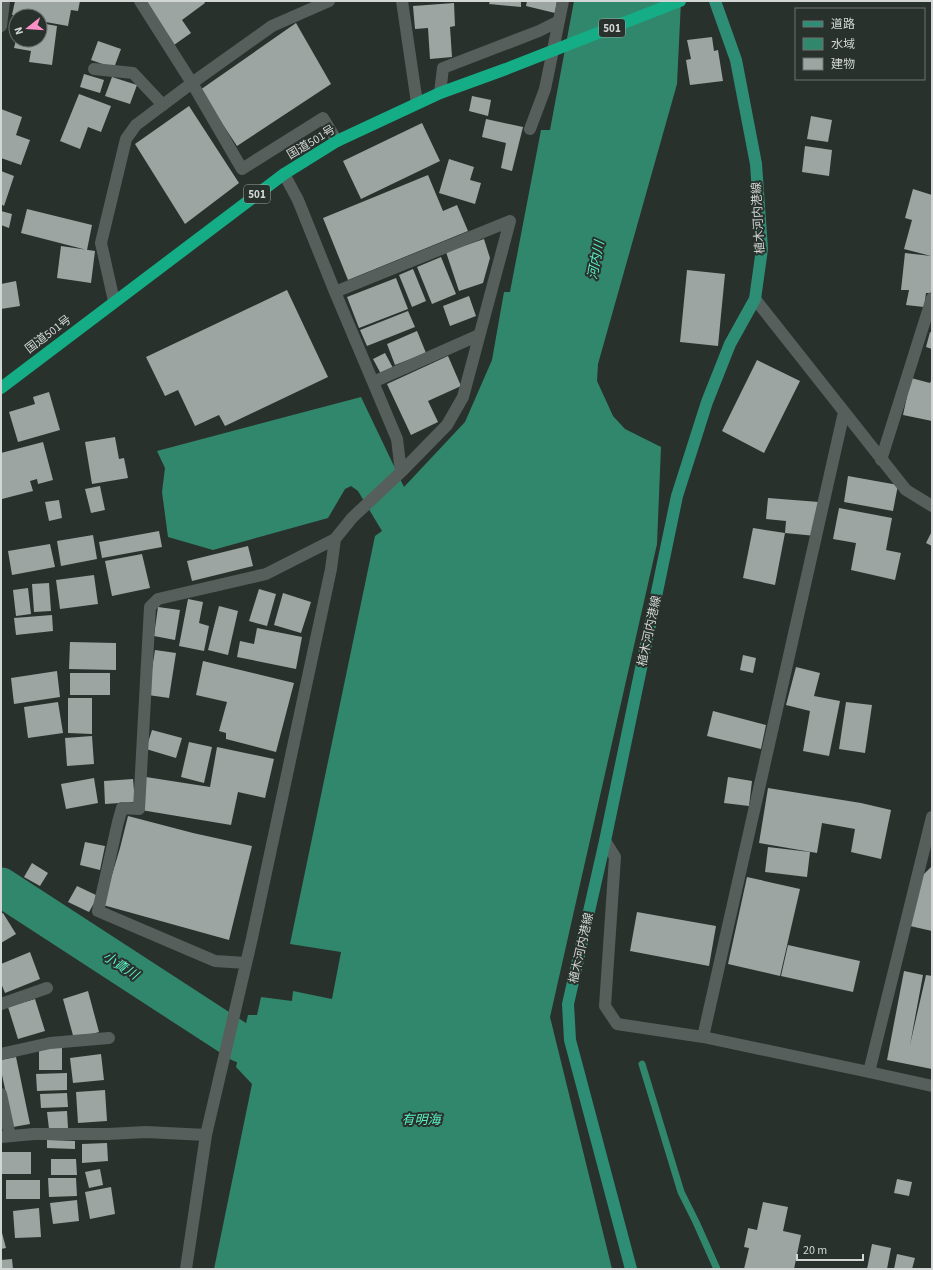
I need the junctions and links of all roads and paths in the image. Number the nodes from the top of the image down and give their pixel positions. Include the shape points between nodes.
1 (4, 1) edge
2 (140, 1) edge
3 (402, 1) edge
4 (563, 1) edge
5 (680, 1) edge
6 (716, 1) edge
7 (325, 2) edge
8 (559, 21) junction
9 (1, 26) edge
10 (94, 69) dead end
11 (192, 83) junction
12 (440, 93) junction
13 (417, 103) junction
14 (163, 105) junction
15 (530, 129) dead end
16 (337, 141) junction
17 (284, 174) junction
18 (335, 292) junction
19 (932, 298) edge
20 (755, 299) junction
21 (114, 301) junction
22 (479, 336) junction
23 (373, 382) junction
24 (1, 388) edge
25 (844, 412) junction
26 (881, 460) junction
27 (401, 472) junction
28 (932, 506) edge
29 (335, 539) junction
30 (932, 817) edge
31 (605, 841) junction
32 (246, 963) junction
33 (47, 988) dead end
34 (1, 1004) edge
35 (703, 1037) junction
36 (109, 1038) dead end
37 (1, 1054) edge
38 (869, 1072) junction
39 (932, 1086) edge
40 (1, 1094) edge
41 (5, 1136) edge
42 (206, 1136) junction
43 (186, 1269) edge
44 (631, 1269) edge

1 - 9 street
2 - 11 street
3 - 13 street
4 - 8 street
5 - 12 highway, 国道501号 / 501
6 - 20 main road, 植木河内港線 via 736,60 756,164 762,249
7 - 11 street via 272,26
8 - 12 street via 443,68
8 - 15 street via 545,89
10 - 14 street via 133,73
11 - 14 street
11 - 16 street via 242,169 323,118
12 - 13 highway, 国道501号 / 501
13 - 16 highway, 国道501号 / 501
14 - 21 street via 136,125 126,139 101,243
16 - 17 highway, 国道501号 / 501
17 - 18 street via 298,200
17 - 21 highway, 国道501号 / 501
18 - 22 street via 510,221
18 - 23 street
19 - 26 street
20 - 25 street
20 - 31 main road, 植木河内港線 via 730,344 706,402 677,496
21 - 24 highway, 国道501号 / 501
22 - 23 street
22 - 27 street via 463,397 447,425
23 - 27 street via 397,439
25 - 26 street
25 - 35 street
26 - 28 street via 906,490
27 - 29 street via 352,518
29 - 32 street via 331,569
29 - 32 street via 266,574 158,599 150,607 139,809 122,808 98,911 215,961
30 - 38 street
31 - 35 street via 615,857 605,1006 617,1024
31 - 44 main road, 植木河内港線 via 568,1004 570,1040
32 - 42 street
33 - 34 street
35 - 38 street
36 - 37 street via 50,1043
38 - 39 street
40 - 41 street
41 - 42 street via 146,1132
42 - 43 street

